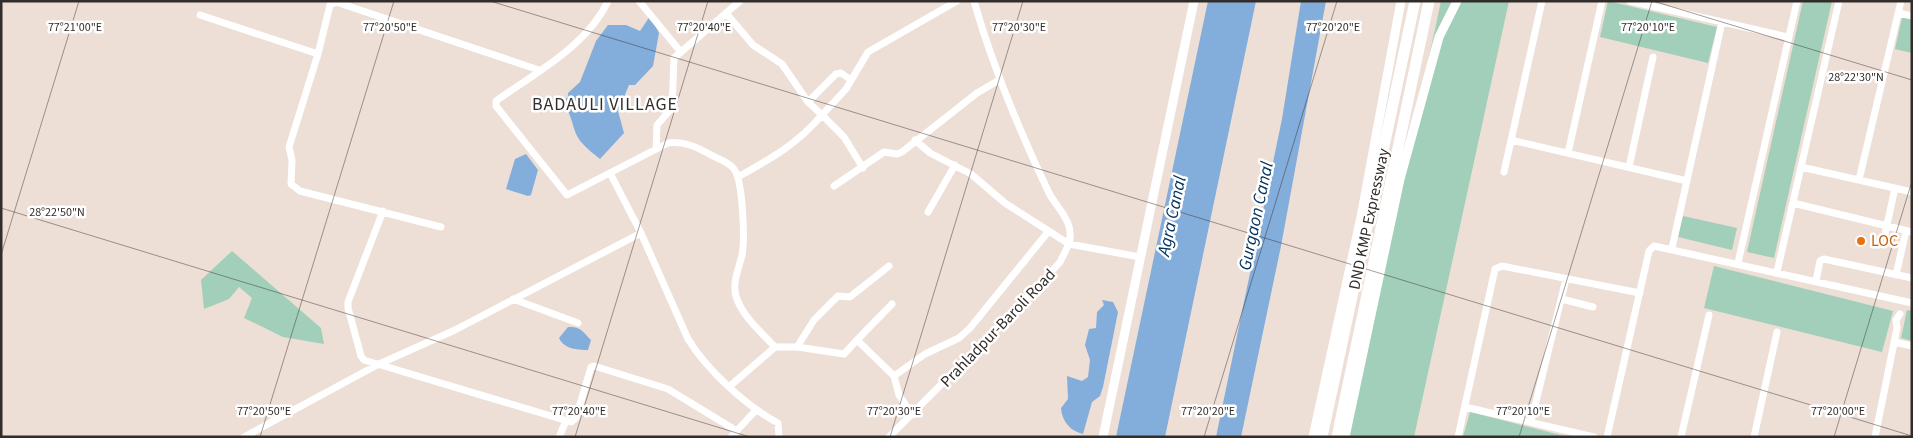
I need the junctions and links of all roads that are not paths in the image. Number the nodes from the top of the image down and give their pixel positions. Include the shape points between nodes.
1 (608, 1) edge
2 (639, 1) edge
3 (740, 1) edge
4 (957, 1) edge
5 (974, 1) edge
6 (1194, 1) edge
7 (1401, 1) edge
8 (1415, 1) edge
9 (1429, 1) edge
10 (1456, 1) edge
11 (1542, 1) edge
12 (1602, 1) edge
13 (1630, 1) edge
14 (1797, 1) edge
15 (1839, 1) edge
16 (1901, 1) edge
17 (726, 13) junction
18 (1898, 13) junction
19 (200, 15) dead end
20 (1912, 16) edge
21 (1722, 22) junction
22 (1788, 38) junction
23 (680, 51) junction
24 (318, 54) junction
25 (1653, 57) dead end
26 (539, 70) junction
27 (851, 80) junction
28 (998, 80) junction
29 (808, 102) junction
30 (822, 115) junction
31 (915, 140) junction
32 (1511, 140) junction
33 (656, 149) junction
34 (1568, 153) junction
35 (955, 165) junction
36 (1801, 166) junction
37 (1629, 167) junction
38 (863, 168) junction
39 (1504, 172) dead end
40 (610, 173) junction
41 (738, 177) junction
42 (1859, 180) junction
43 (1687, 181) junction
44 (834, 186) dead end
45 (1895, 188) junction
46 (1912, 192) edge
47 (1793, 204) junction
48 (383, 211) junction
49 (928, 212) dead end
50 (441, 227) dead end
51 (1886, 230) junction
52 (1048, 232) junction
53 (1909, 232) edge
54 (640, 233) junction
55 (1069, 244) junction
56 (1672, 248) junction
57 (1140, 257) junction
58 (1738, 263) junction
59 (889, 266) dead end
60 (1777, 272) junction
61 (1896, 274) junction
62 (1912, 278) edge
63 (1566, 279) junction
64 (1816, 281) junction
65 (1640, 294) junction
66 (513, 299) junction
67 (1562, 299) junction
68 (1903, 301) junction
69 (1912, 303) edge
70 (892, 304) dead end
71 (1593, 307) dead end
72 (1709, 314) dead end
73 (578, 323) dead end
74 (1777, 332) dead end
75 (857, 340) junction
76 (1894, 342) junction
77 (1912, 346) edge
78 (775, 347) junction
79 (797, 347) junction
80 (377, 365) junction
81 (894, 376) junction
82 (730, 386) junction
83 (1465, 406) junction
84 (755, 411) junction
85 (912, 415) junction
86 (566, 421) junction
87 (1531, 422) junction
88 (737, 431) junction
89 (778, 436) edge
90 (244, 437) edge
91 (559, 437) edge
92 (731, 437) edge
93 (889, 437) edge
94 (1103, 437) edge
95 (1313, 437) edge
96 (1322, 437) edge
97 (1337, 437) edge
98 (1345, 437) edge
99 (1458, 437) edge
100 (1594, 437) edge
101 (1607, 437) edge
102 (1681, 437) edge
103 (1754, 437) edge
104 (1875, 437) edge

1 - 26 street via 592,28
2 - 23 street
3 - 17 street
4 - 27 street via 868,52
5 - 28 street
6 - 57 street
7 - 95 street via 1361,217
8 - 96 highway, DND KMP Expressway
9 - 97 highway, DND KMP Expressway
10 - 98 street via 1439,37 1400,179
11 - 32 street
12 - 34 street
13 - 21 street
14 - 22 street
15 - 36 street
16 - 18 street
17 - 23 street
17 - 29 street via 753,45 782,64
18 - 20 street
18 - 42 street
19 - 24 street
21 - 22 street
21 - 43 street
22 - 58 street
23 - 33 street via 673,62 672,108 657,125
24 - 26 street via 330,6 336,2
24 - 48 street via 289,147 291,184 300,191
25 - 37 street
26 - 40 street via 496,101 496,106 566,195
27 - 29 street via 837,73
27 - 30 street
28 - 31 street
28 - 55 street via 1050,195 1068,223 1071,233
29 - 30 street
30 - 38 street via 844,137
30 - 41 street via 790,148
31 - 35 street via 930,153
31 - 38 street via 900,153 884,152
32 - 34 street
32 - 39 street
33 - 40 street
33 - 41 street via 676,142 695,146 729,164
34 - 37 street
35 - 49 street
35 - 52 street
36 - 42 street
36 - 47 street
37 - 43 street
38 - 44 street
40 - 54 street
41 - 78 street via 745,236 735,282 736,296 752,322
42 - 45 street
43 - 56 street
45 - 46 street
45 - 51 street
47 - 51 street
47 - 60 street
48 - 50 street
48 - 80 street via 348,308 361,356
51 - 53 street
52 - 55 street
52 - 81 street via 970,328 959,338 925,354
53 - 61 street
54 - 66 street
54 - 82 street via 688,339 698,355
55 - 57 street
55 - 85 street, Prahladpur-Baroli Road via 1060,262 1038,287
56 - 58 street
56 - 65 street via 1658,245 1651,248
57 - 94 street
58 - 60 street
59 - 79 street via 850,297 838,296 814,320
60 - 64 street
61 - 62 street
61 - 64 street via 1824,259 1820,261
63 - 65 street
63 - 67 street
63 - 83 street via 1502,266 1495,269
64 - 68 street
65 - 101 street
66 - 73 street
66 - 80 street via 455,330
67 - 71 street
67 - 87 street
68 - 69 street
68 - 76 street
70 - 75 street
72 - 102 street
74 - 103 street
75 - 79 street via 844,354
75 - 81 street
76 - 77 street
76 - 104 street
78 - 79 street
78 - 82 street
80 - 86 street
80 - 90 street
81 - 85 street via 899,396
82 - 84 street
83 - 87 street
83 - 99 street
84 - 88 street
84 - 89 street via 778,423
85 - 93 street, Prahladpur-Baroli Road
86 - 88 street via 576,418 591,367 594,366 668,389
86 - 91 street
87 - 100 street
88 - 92 street

